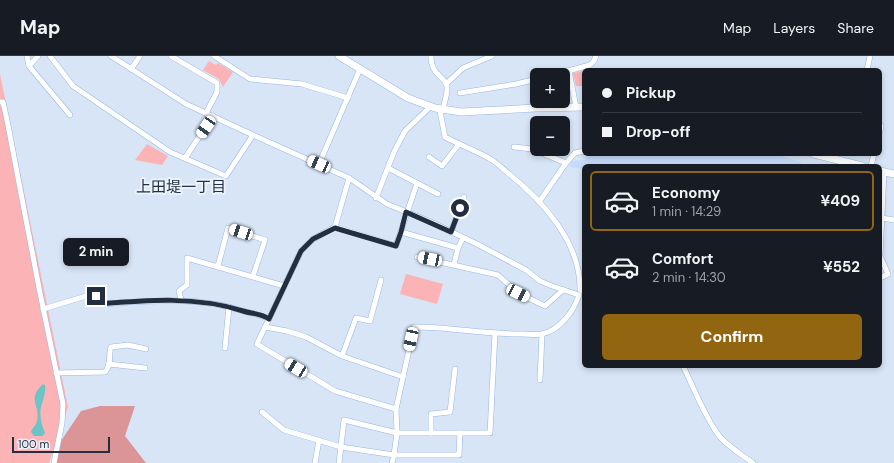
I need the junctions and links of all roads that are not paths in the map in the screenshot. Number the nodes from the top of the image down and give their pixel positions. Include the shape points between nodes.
1 (27, 56) edge
2 (38, 56) edge
3 (50, 56) edge
4 (111, 56) edge
5 (140, 56) edge
6 (171, 56) edge
7 (214, 56) edge
8 (339, 56) edge
9 (431, 56) edge
10 (492, 56) edge
11 (596, 56) edge
12 (870, 56) edge
13 (29, 66) junction
14 (867, 68) edge
15 (131, 69) junction
16 (360, 69) junction
17 (570, 71) edge
18 (570, 76) edge
19 (530, 81) edge
20 (446, 84) junction
21 (460, 93) dead end
22 (348, 98) junction
23 (0, 102) edge
24 (431, 106) junction
25 (576, 107) junction
26 (582, 107) edge
27 (442, 110) junction
28 (206, 113) junction
29 (70, 115) dead end
30 (213, 116) junction
31 (253, 135) junction
32 (459, 144) junction
33 (514, 147) dead end
34 (582, 151) edge
35 (834, 156) edge
36 (429, 157) dead end
37 (185, 158) junction
38 (566, 163) junction
39 (319, 164) junction
40 (856, 164) edge
41 (388, 168) junction
42 (882, 171) edge
43 (894, 174) edge
44 (349, 178) junction
45 (417, 183) junction
46 (438, 194) dead end
47 (464, 197) dead end
48 (376, 198) junction
49 (539, 202) junction
50 (406, 212) junction
51 (882, 218) joint
52 (894, 220) edge
53 (335, 228) junction
54 (401, 232) junction
55 (451, 232) junction
56 (463, 238) junction
57 (458, 248) junction
58 (417, 256) dead end
59 (882, 260) edge
60 (454, 264) junction
61 (218, 266) junction
62 (253, 276) junction
63 (882, 277) edge
64 (381, 280) dead end
65 (284, 286) junction
66 (563, 290) junction
67 (582, 291) edge
68 (181, 300) junction
69 (229, 307) junction
70 (43, 309) junction
71 (269, 319) junction
72 (265, 327) junction
73 (495, 333) junction
74 (542, 334) junction
75 (225, 348) dead end
76 (146, 349) dead end
77 (342, 356) junction
78 (109, 364) junction
79 (145, 368) dead end
80 (684, 368) edge
81 (455, 369) dead end
82 (56, 373) junction
83 (403, 377) junction
84 (540, 380) dead end
85 (396, 409) junction
86 (262, 412) dead end
87 (397, 433) junction
88 (431, 433) junction
89 (460, 433) junction
90 (319, 440) junction
91 (341, 447) junction
92 (394, 455) junction
93 (54, 463) edge
94 (315, 463) edge
95 (339, 463) edge
96 (392, 463) edge
97 (753, 463) edge

1 - 13 street
2 - 13 street
3 - 37 street via 73,86 170,152
4 - 15 street
5 - 15 street
6 - 28 street via 216,83 217,92
7 - 22 street via 250,80 302,84
8 - 16 street
9 - 20 street via 432,67
10 - 20 street via 463,68
11 - 17 street via 590,65
12 - 14 street
13 - 29 street
15 - 28 street via 186,104
16 - 22 street
16 - 24 street via 408,98
18 - 25 street
19 - 21 street
20 - 27 street
22 - 39 street
23 - 70 street via 3,102
24 - 27 street
24 - 41 street via 405,131
25 - 26 street
25 - 27 street via 461,112
27 - 32 street via 445,137
28 - 30 street
30 - 31 street
30 - 37 street
31 - 37 street via 226,176
31 - 39 street
32 - 36 street via 442,166
32 - 49 street via 492,160 523,185
33 - 38 street via 532,149
34 - 38 street via 575,153
35 - 40 street
38 - 49 street
39 - 44 street
41 - 45 street
41 - 48 street
42 - 43 street
42 - 51 street
44 - 48 street
44 - 53 street
45 - 46 street
45 - 50 street
47 - 55 street
48 - 50 street
49 - 67 street via 566,238 576,258
50 - 54 street
50 - 55 street
51 - 52 street
53 - 54 street via 396,246
53 - 65 street via 313,239 301,251
54 - 57 street
55 - 56 street
56 - 57 street
56 - 66 street
57 - 60 street
58 - 60 street
59 - 63 street via 888,274
60 - 66 street via 498,275 518,293 545,306
61 - 62 street
61 - 62 street via 228,228 265,240
61 - 68 street via 187,258 187,285 179,291
62 - 65 street
64 - 77 street via 370,321 356,318
65 - 71 street
66 - 74 street via 579,295 577,303 559,325
68 - 69 street
68 - 70 street via 100,304 92,294
69 - 71 street
69 - 75 street
70 - 82 street
71 - 72 street
72 - 77 street via 306,337
72 - 85 street via 257,344 334,391
73 - 74 street
73 - 83 street via 414,327
73 - 89 street via 490,433
74 - 84 street
76 - 78 street via 128,345 111,347
77 - 83 street
78 - 79 street
78 - 82 street via 105,372
80 - 97 street via 717,434
81 - 88 street via 450,412 431,414
82 - 93 street via 63,404
83 - 85 street
85 - 87 street
86 - 90 street via 284,430
87 - 88 street
87 - 91 street via 344,420
87 - 92 street
88 - 89 street
89 - 92 street via 459,455
90 - 91 street
90 - 94 street
91 - 92 street
91 - 95 street
92 - 96 street

